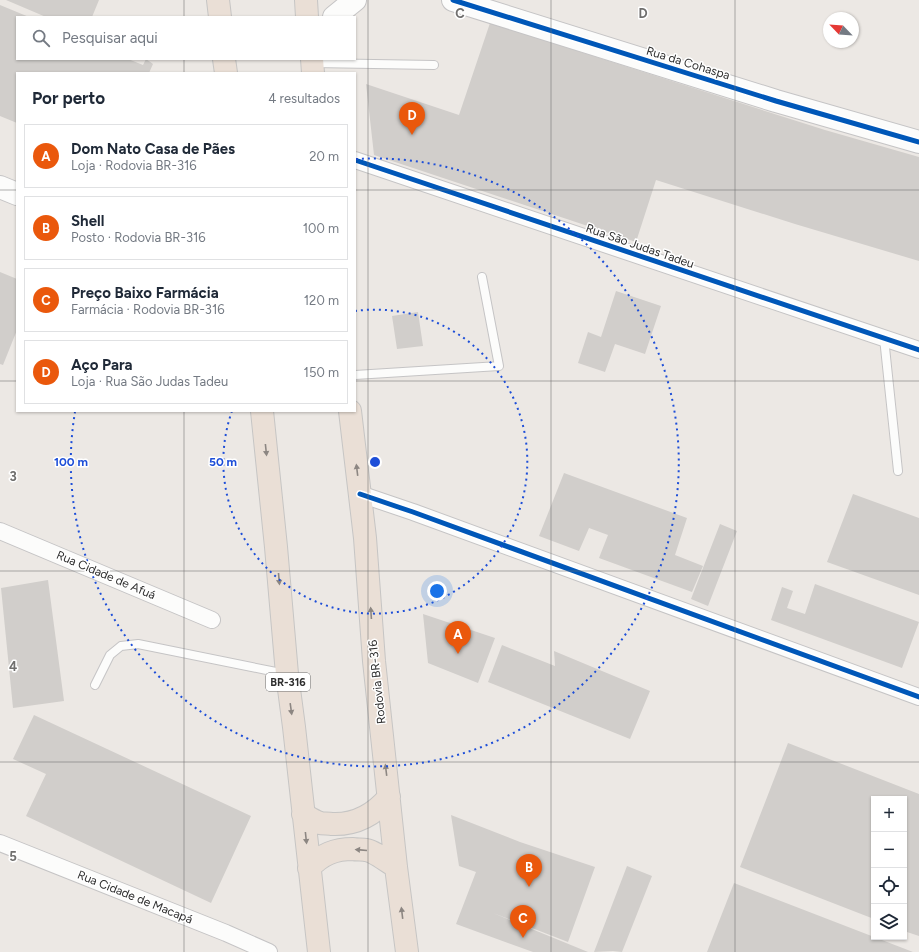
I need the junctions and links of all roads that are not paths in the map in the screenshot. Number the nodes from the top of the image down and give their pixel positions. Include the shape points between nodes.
1 (218, 0) edge
2 (306, 0) edge
3 (355, 0) edge
4 (453, 0) edge
5 (220, 16) edge
6 (308, 16) edge
7 (335, 16) edge
8 (224, 60) edge
9 (313, 65) edge
10 (434, 65) dead end
11 (226, 72) edge
12 (919, 142) edge
13 (356, 160) edge
14 (0, 187) edge
15 (16, 194) edge
16 (482, 277) dead end
17 (884, 338) junction
18 (919, 350) edge
19 (356, 375) edge
20 (262, 412) edge
21 (350, 412) edge
22 (898, 472) dead end
23 (360, 494) junction
24 (0, 531) edge
25 (212, 620) dead end
26 (287, 674) junction
27 (95, 686) dead end
28 (919, 697) edge
29 (389, 797) junction
30 (303, 814) junction
31 (0, 843) edge
32 (396, 867) junction
33 (309, 868) junction
34 (269, 952) edge
35 (319, 952) edge
36 (406, 952) edge

1 - 5 highway
2 - 6 highway
3 - 7 street
4 - 12 street, Rua da Cohaspa via 776,101
8 - 11 highway
9 - 10 lane
13 - 17 street, Rua São Judas Tadeu
14 - 15 street
16 - 19 lane via 499,366
17 - 18 street, Rua São Judas Tadeu
17 - 22 lane
20 -> 26 highway, BR-316
23 -> 21 highway, Rodovia BR-316
23 - 28 street
29 -> 23 highway, Rodovia BR-316
24 - 25 street, Rua Cidade de Afuá
26 - 27 lane via 138,644 121,646 110,655
26 -> 30 highway, BR-316
29 - 30 highway via 373,813 353,822 320,823
29 - 32 highway, Rodovia BR-316
30 -> 33 highway, BR-316
31 - 34 street, Rua Cidade de Macapá
32 -> 33 highway via 367,850 346,849 326,854
36 -> 32 highway, Rodovia BR-316
33 - 35 highway, BR-316

